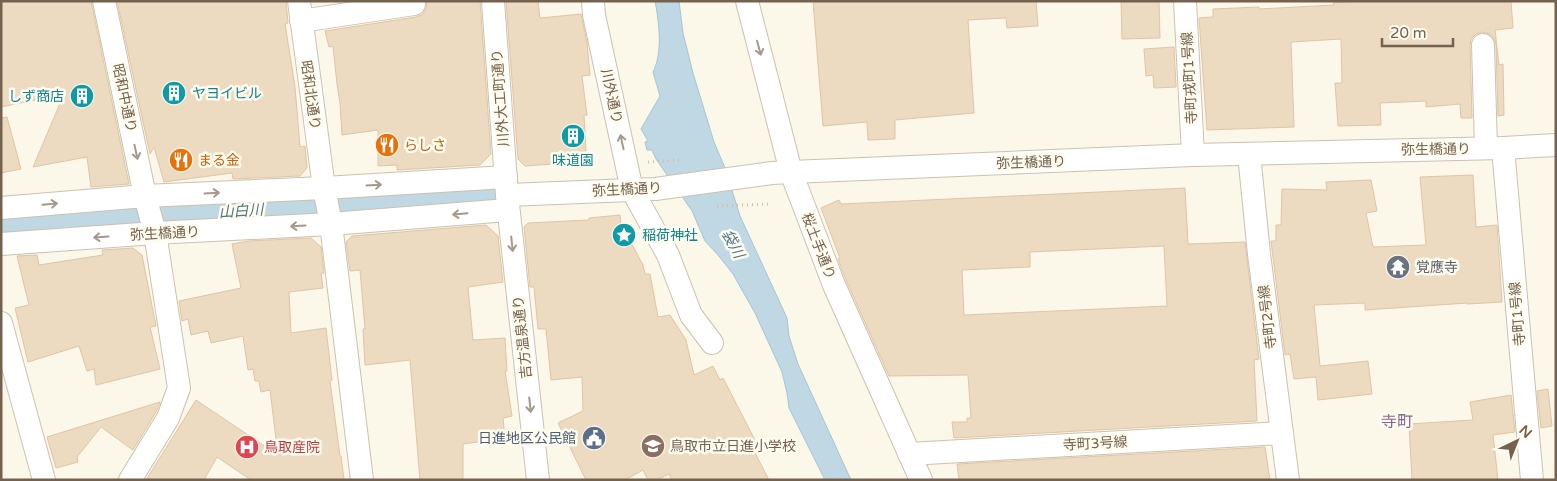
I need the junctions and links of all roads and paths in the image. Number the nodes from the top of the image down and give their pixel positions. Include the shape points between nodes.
1 (104, 1) edge
2 (493, 1) edge
3 (593, 1) edge
4 (747, 1) edge
5 (1185, 1) edge
6 (414, 4) dead end
7 (300, 11) edge
8 (1483, 45) dead end
9 (1556, 145) edge
10 (1495, 148) junction
11 (1249, 154) junction
12 (1193, 155) junction
13 (782, 173) junction
14 (324, 188) junction
15 (632, 190) junction
16 (507, 194) junction
17 (145, 196) junction
18 (1, 208) edge
19 (331, 224) junction
20 (154, 233) junction
21 (1, 244) edge
22 (1, 323) edge
23 (712, 343) dead end
24 (1281, 433) junction
25 (910, 454) junction
26 (44, 480) edge
27 (130, 480) edge
28 (362, 480) edge
29 (538, 480) edge
30 (921, 480) edge
31 (1288, 480) edge
32 (1532, 480) edge

1 -> 17 street, 昭和中通り
2 - 16 street, 川外大工町通り
15 -> 3 street, 川外通り
4 -> 13 street, 桜土手通り
5 - 12 street, 寺町戎町1号線
6 - 7 street
7 - 14 street, 昭和北通り
8 - 10 street, 寺町1号線
9 - 10 street, 弥生橋通り
10 - 11 street, 弥生橋通り
10 - 32 street, 寺町1号線
11 - 12 street, 弥生橋通り
11 - 24 street, 寺町2号線
12 - 13 street, 弥生橋通り
13 - 15 street, 弥生橋通り
13 - 25 street, 桜土手通り
14 -> 16 street, 弥生橋通り
17 -> 14 street, 弥生橋通り
14 - 19 street, 昭和北通り
15 - 16 street, 弥生橋通り
15 - 23 street, 川外通り via 668,255 691,315
16 -> 19 street, 弥生橋通り
16 -> 29 street, 吉方温泉通り
18 -> 17 street, 弥生橋通り
17 - 20 street, 昭和中通り
19 -> 20 street, 弥生橋通り
19 - 28 street, 昭和北通り
20 -> 21 street, 弥生橋通り
20 - 27 street, 昭和中通り via 179,388 168,418
22 - 26 street
24 - 25 street, 寺町3号線
24 - 31 street, 寺町2号線
25 - 30 street, 桜土手通り

